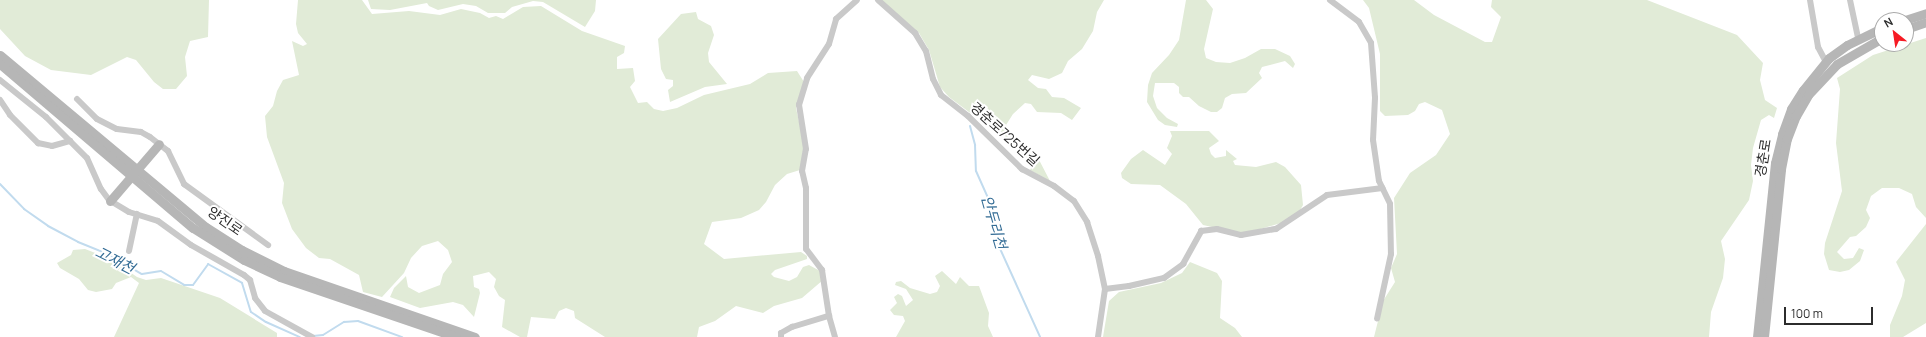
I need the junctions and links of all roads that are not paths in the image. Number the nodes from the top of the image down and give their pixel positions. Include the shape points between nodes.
1 (857, 0) edge
2 (878, 0) edge
3 (1330, 0) edge
4 (1810, 0) edge
5 (1850, 0) edge
6 (1926, 13) edge
7 (1914, 17) edge
8 (1926, 22) edge
9 (1914, 26) edge
10 (1874, 31) edge
11 (1858, 38) junction
12 (1874, 43) edge
13 (0, 55) edge
14 (1826, 62) junction
15 (0, 64) edge
16 (0, 80) edge
17 (77, 99) dead end
18 (0, 100) edge
19 (70, 141) junction
20 (159, 144) junction
21 (138, 169) junction
22 (131, 177) junction
23 (1383, 188) junction
24 (110, 201) junction
25 (137, 214) junction
26 (268, 245) dead end
27 (128, 251) dead end
28 (1105, 289) junction
29 (829, 316) junction
30 (1377, 319) dead end
31 (310, 336) edge
32 (456, 337) edge
33 (475, 337) edge
34 (781, 337) edge
35 (835, 337) edge
36 (1098, 337) edge
37 (1757, 337) edge
38 (1764, 337) edge

1 - 29 street via 836,19 829,44 807,78 799,105 806,149 802,171 806,188 806,249 822,270
2 - 28 street, 경춘로725번길 via 915,33 926,51 941,95 968,116 1022,169 1054,186 1074,201 1087,222
3 - 23 street via 1359,22 1371,43 1375,98 1373,140
4 - 14 street via 1818,46
5 - 11 street
6 - 7 main road
8 - 9 main road
10 - 11 main road, 경춘로
11 - 14 main road, 경춘로
12 - 38 main road, 경춘로 via 1837,64 1808,95 1787,139 1781,169
13 - 21 main road, 양진로
14 - 37 main road, 경춘로 via 1803,90 1782,134 1775,163
15 - 22 main road, 양진로
16 - 19 street via 46,117
17 - 20 street via 98,119 116,129 141,132
18 - 19 street via 10,115 38,143 52,146
19 - 24 street via 87,158 103,194
20 - 21 main road
20 - 26 street via 173,158 184,184
21 - 22 main road
21 - 33 main road, 양진로 via 206,227 242,250 284,271
22 - 24 main road
22 - 32 main road, 양진로 via 193,228 244,260 288,279
23 - 28 street via 1327,196 1276,229 1241,235 1217,229 1201,231 1183,264 1164,278
23 - 30 street via 1390,204 1391,254
24 - 25 street
25 - 27 street
25 - 31 street via 158,221 191,246 244,275 250,280 253,293 265,311
28 - 36 street, 경춘로725번길
29 - 34 street via 792,327 781,333
29 - 35 street

